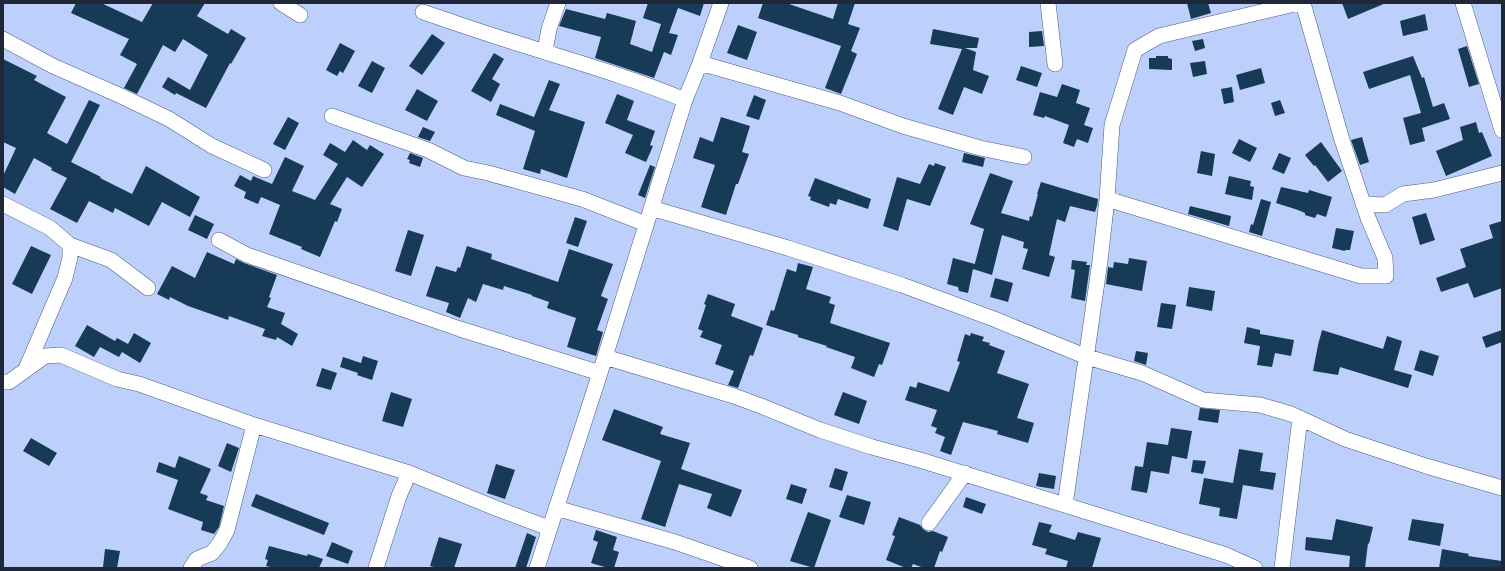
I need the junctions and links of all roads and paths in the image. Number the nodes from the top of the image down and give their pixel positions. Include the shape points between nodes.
1 (281, 3) edge
2 (558, 3) edge
3 (721, 3) edge
4 (1048, 3) edge
5 (1299, 3) edge
6 (1304, 3) edge
7 (1463, 3) edge
8 (423, 12) dead end
9 (300, 15) dead end
10 (3, 39) edge
11 (545, 51) junction
12 (700, 62) junction
13 (1055, 64) dead end
14 (685, 100) junction
15 (1499, 109) edge
16 (332, 116) dead end
17 (1502, 130) edge
18 (1024, 157) dead end
19 (264, 170) dead end
20 (1502, 173) edge
21 (1107, 199) junction
22 (3, 204) edge
23 (1363, 204) junction
24 (651, 208) junction
25 (646, 224) junction
26 (219, 240) dead end
27 (70, 245) junction
28 (148, 288) dead end
29 (605, 357) junction
30 (1087, 357) junction
31 (26, 369) junction
32 (600, 373) junction
33 (3, 382) edge
34 (1300, 418) junction
35 (254, 424) junction
36 (409, 473) junction
37 (965, 473) junction
38 (1502, 488) edge
39 (1065, 505) junction
40 (556, 508) junction
41 (929, 523) dead end
42 (549, 528) junction
43 (191, 568) edge
44 (376, 568) edge
45 (537, 568) edge
46 (750, 568) edge
47 (1256, 568) edge
48 (1282, 568) edge

1 - 9 street
2 - 11 street via 549,28
3 - 12 street
4 - 13 street
5 - 21 street via 1159,36 1135,50 1112,125
6 - 23 street via 1342,140
7 - 15 street
8 - 11 street
10 - 19 street via 53,66 169,119 212,146
11 - 14 street
12 - 14 street
12 - 18 street via 840,103 903,126 980,148
14 - 24 street
15 - 17 street
16 - 25 street via 428,150 464,168 582,199
20 - 23 street via 1434,190 1404,194 1385,205
21 - 23 street via 1361,276 1386,276 1385,258
21 - 30 street
22 - 27 street via 50,228
24 - 25 street
24 - 30 street via 902,285
25 - 29 street
26 - 32 street via 254,258 460,329
27 - 28 street via 111,260
27 - 31 street via 70,257 64,278
29 - 32 street
29 - 37 street via 734,396 820,430 872,447
30 - 34 street via 1142,372 1203,400 1260,405
30 - 39 street
31 - 33 street via 9,382
31 - 35 street via 45,356 61,355 116,379 139,384
32 - 40 street
34 - 38 street via 1345,438 1426,466
34 - 48 street
35 - 36 street
35 - 43 street via 227,530 212,553 197,559
36 - 42 street
36 - 44 street
37 - 39 street
37 - 41 street
39 - 47 street via 1226,555
40 - 42 street
40 - 46 street via 675,542
42 - 45 street

